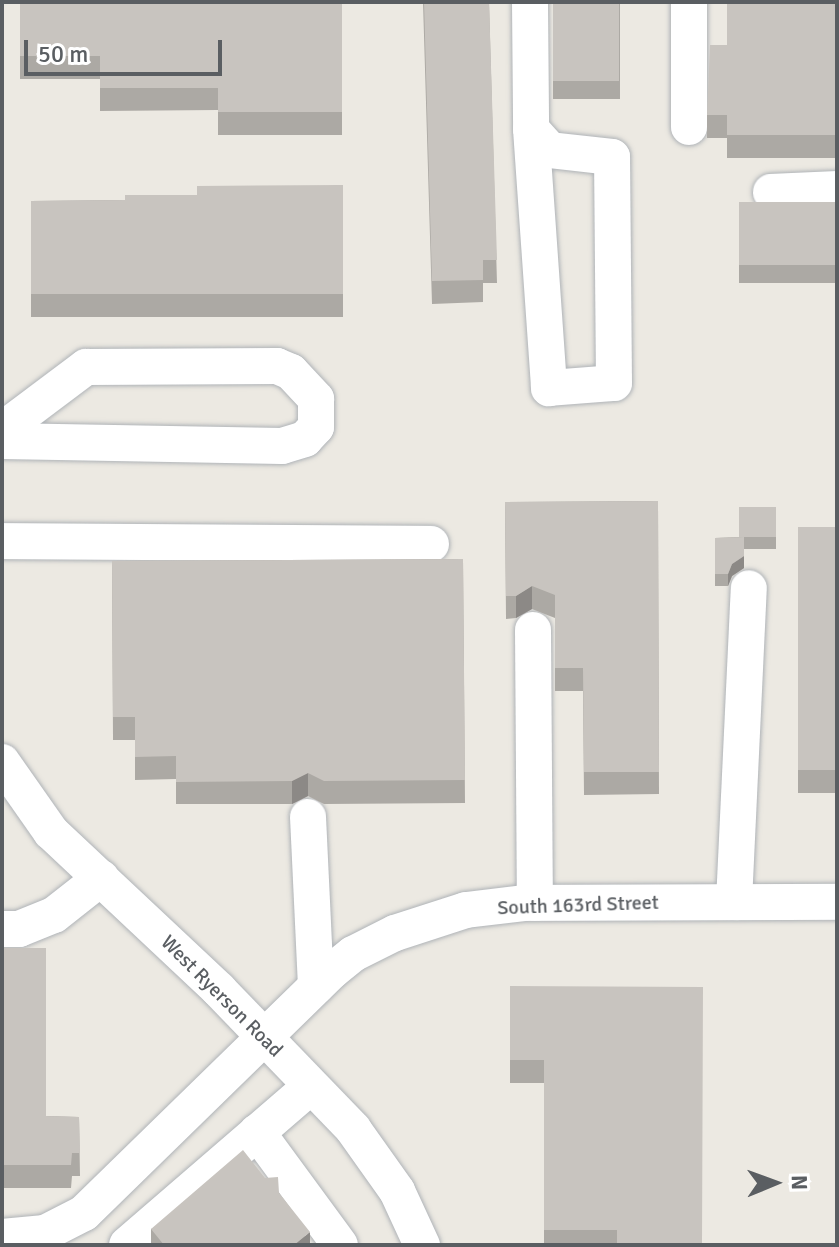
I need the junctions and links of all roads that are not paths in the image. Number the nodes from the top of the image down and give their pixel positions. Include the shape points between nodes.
1 (530, 2) edge
2 (689, 2) edge
3 (689, 127) dead end
4 (531, 129) junction
5 (837, 189) edge
6 (771, 192) dead end
7 (2, 430) edge
8 (2, 441) edge
9 (2, 541) edge
10 (431, 544) dead end
11 (749, 588) dead end
12 (533, 630) dead end
13 (2, 762) edge
14 (308, 817) dead end
15 (101, 878) junction
16 (734, 902) junction
17 (837, 902) edge
18 (535, 903) junction
19 (2, 929) edge
20 (316, 986) junction
21 (265, 1038) junction
22 (311, 1086) junction
23 (257, 1132) junction
24 (2, 1237) edge
25 (127, 1245) edge
26 (340, 1245) edge
27 (422, 1245) edge

1 - 4 street
2 - 3 street
4 - 4 street via 550,150 612,157 614,383 549,388
5 - 6 street
7 - 8 street via 86,367 277,366 291,372 316,399 316,427 305,439 282,446
9 - 10 street
11 - 16 street
12 - 18 street
13 - 15 street, West Ryerson Road via 51,832
14 - 20 street
15 - 19 street via 54,915 19,929
15 - 21 street, West Ryerson Road
16 - 17 street, South 163rd Street
16 - 18 street, South 163rd Street
18 - 20 street, South 163rd Street via 466,910 395,933 353,954
20 - 21 street, South 163rd Street
21 - 22 street, West Ryerson Road
21 - 24 street, South 163rd Street via 84,1213 45,1233
22 - 23 street
22 - 27 street, West Ryerson Road via 353,1129 388,1177
23 - 25 street
23 - 26 street

